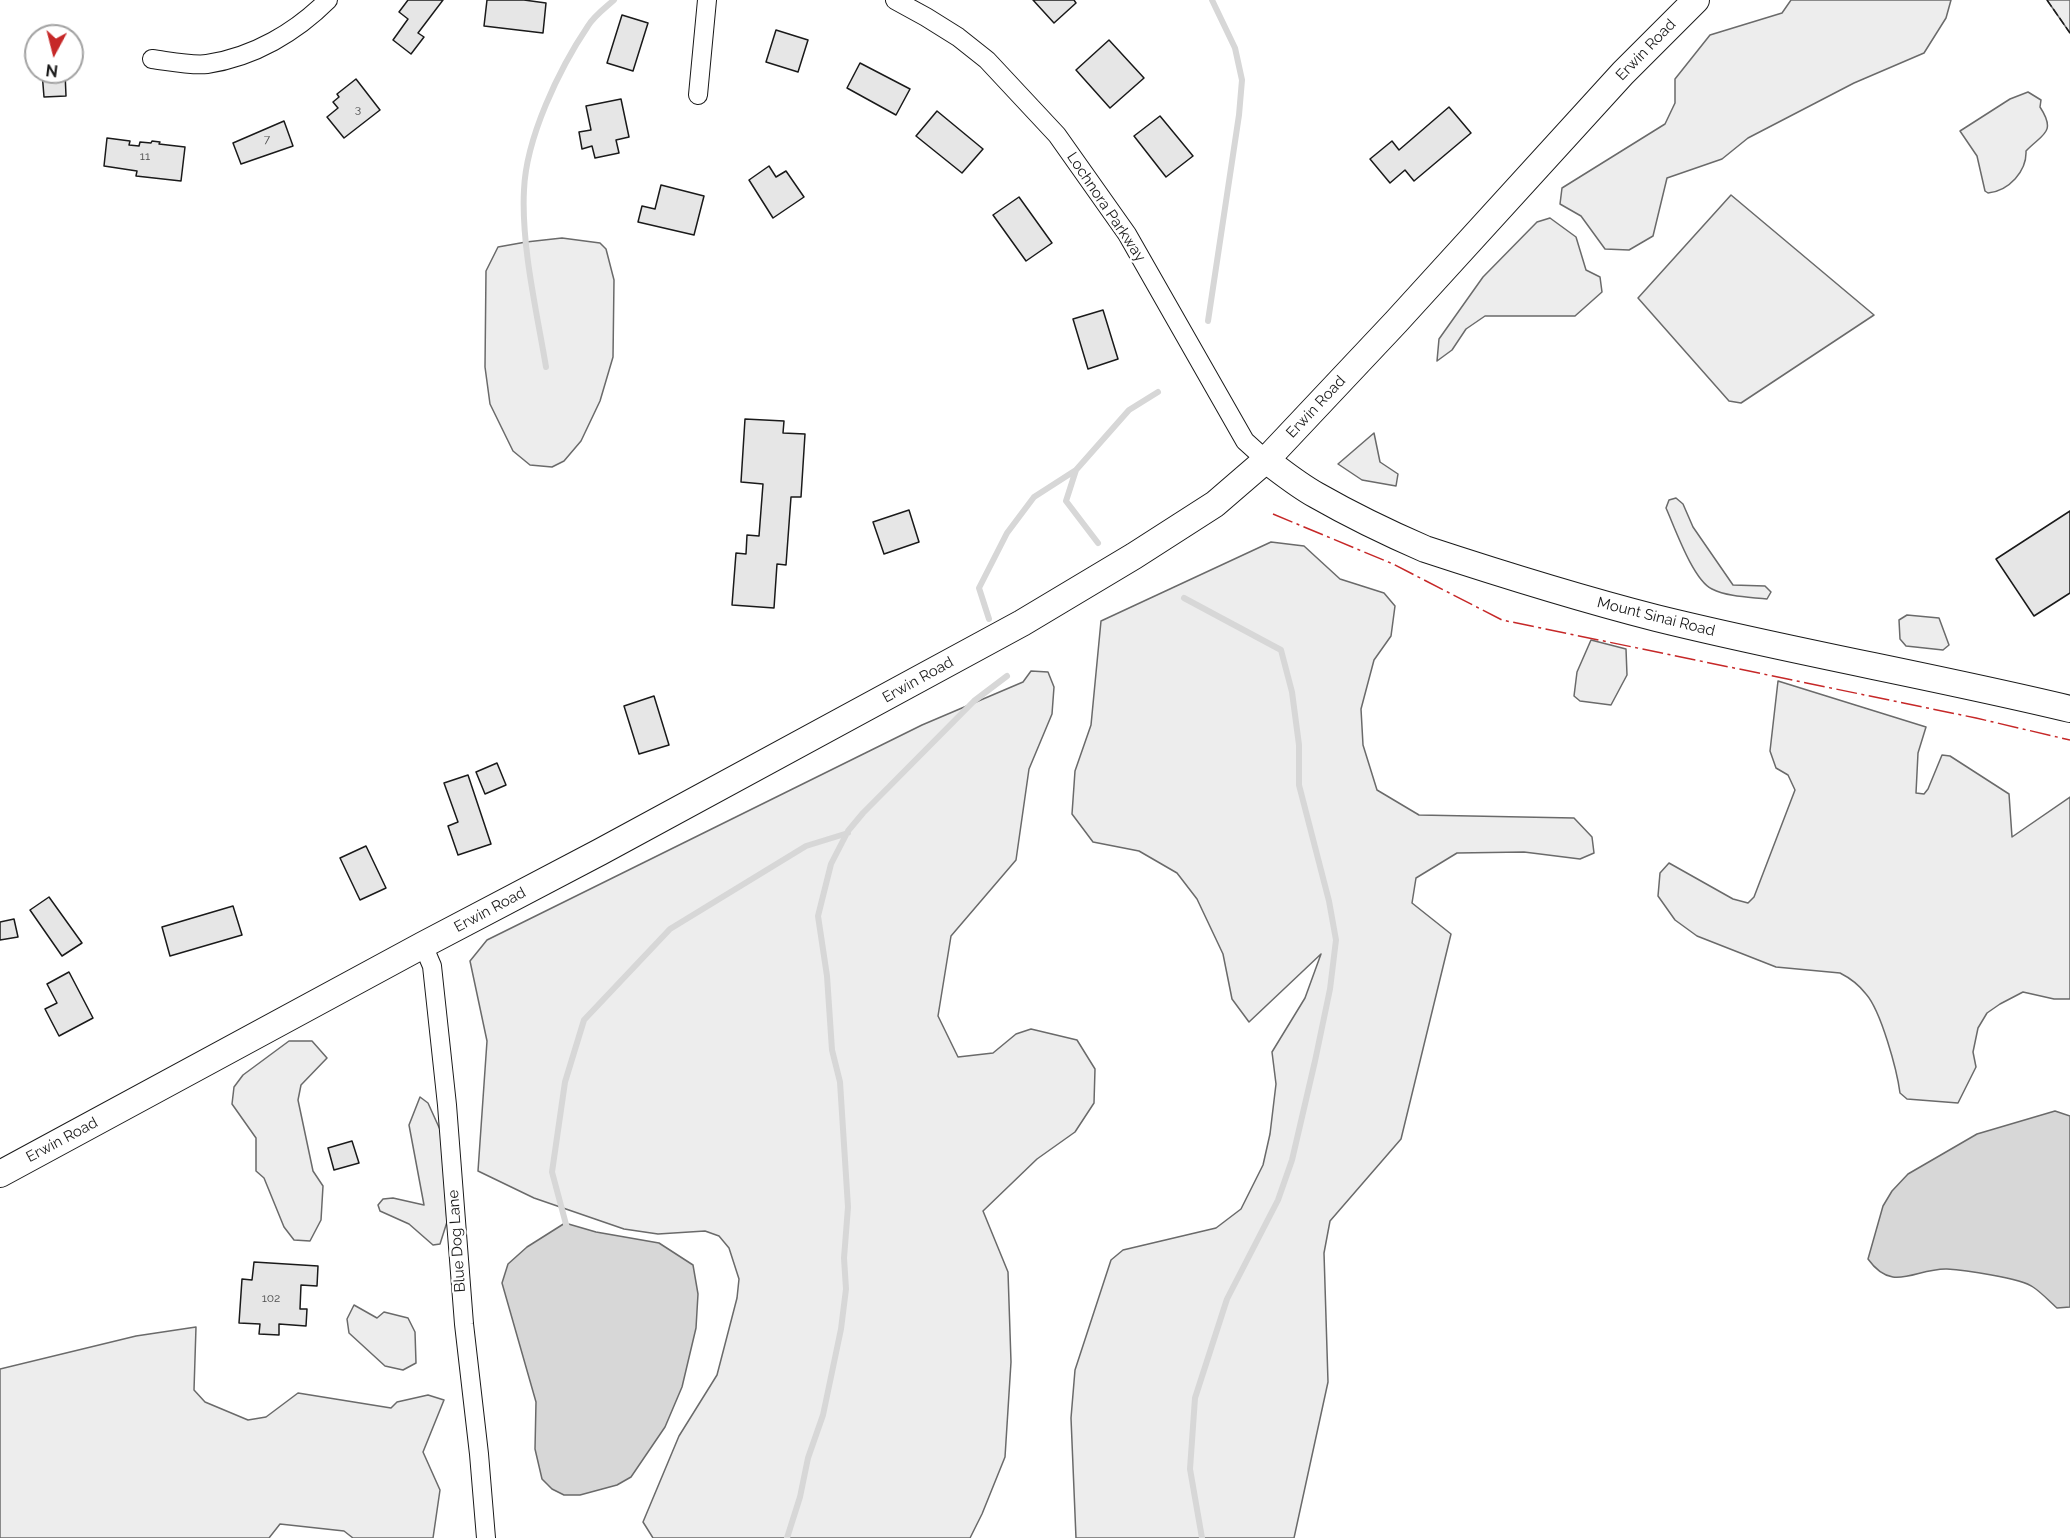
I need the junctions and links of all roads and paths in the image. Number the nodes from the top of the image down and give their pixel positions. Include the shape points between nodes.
1 (328, 0) edge
2 (707, 0) edge
3 (895, 0) edge
4 (1696, 0) edge
5 (152, 59) dead end
6 (698, 95) dead end
7 (1266, 460) junction
8 (2070, 709) edge
9 (423, 945) junction
10 (0, 1174) edge
11 (486, 1538) edge

1 - 5 street via 294,30 231,58 206,64
2 - 6 street
3 - 7 street, Lochnora Parkway via 987,60 1057,135 1127,234 1245,441
4 - 7 main road, Erwin Road via 1623,73
7 - 8 main road, Mount Sinai Road via 1314,494 1408,542 1544,588 1743,638
7 - 9 main road, Erwin Road via 1187,522 1022,623
9 - 10 main road, Erwin Road
9 - 11 street, Blue Dog Lane via 432,966 447,1106

